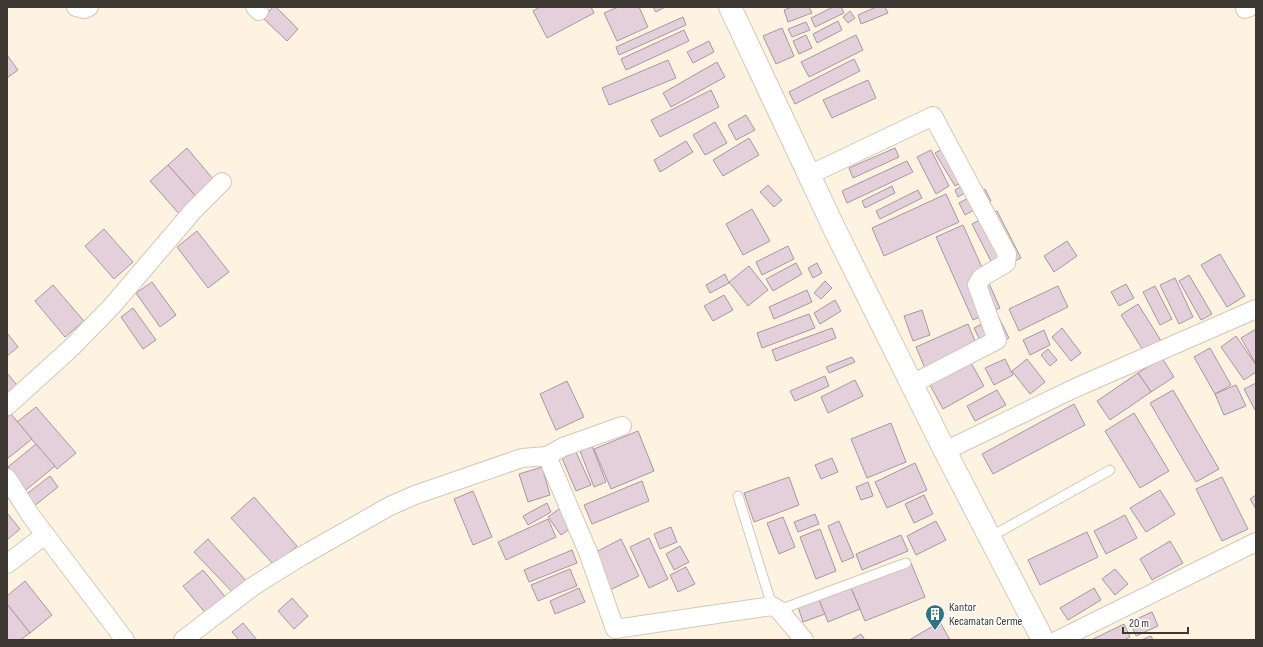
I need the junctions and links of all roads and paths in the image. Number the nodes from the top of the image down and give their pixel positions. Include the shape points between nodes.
1 (76, 7) edge
2 (89, 7) edge
3 (730, 7) edge
4 (809, 175) junction
5 (222, 182) dead end
6 (1256, 309) edge
7 (912, 384) junction
8 (7, 406) edge
9 (622, 426) dead end
10 (945, 451) junction
11 (547, 456) junction
12 (1110, 470) dead end
13 (7, 478) edge
14 (738, 496) dead end
15 (45, 535) junction
16 (990, 537) junction
17 (1256, 542) edge
18 (906, 563) dead end
19 (7, 564) edge
20 (776, 608) junction
21 (616, 635) edge
22 (126, 640) edge
23 (183, 640) edge
24 (804, 640) edge
25 (1044, 640) edge
26 (1058, 640) edge

1 - 2 street
3 - 4 highway
4 - 7 highway
4 - 7 street via 932,116 1007,254 1006,263 981,278 977,285 997,340
5 - 8 street via 193,211 112,306 40,378
6 - 10 street via 1076,388
7 - 10 highway
9 - 11 street via 563,447
10 - 16 highway
11 - 21 street via 588,552
11 - 23 street via 522,458 390,506 255,585
12 - 16 lane
13 - 15 street
14 - 20 lane
15 - 19 street
15 - 22 street
16 - 25 highway
17 - 26 street
18 - 20 lane
20 - 21 street
20 - 24 street

